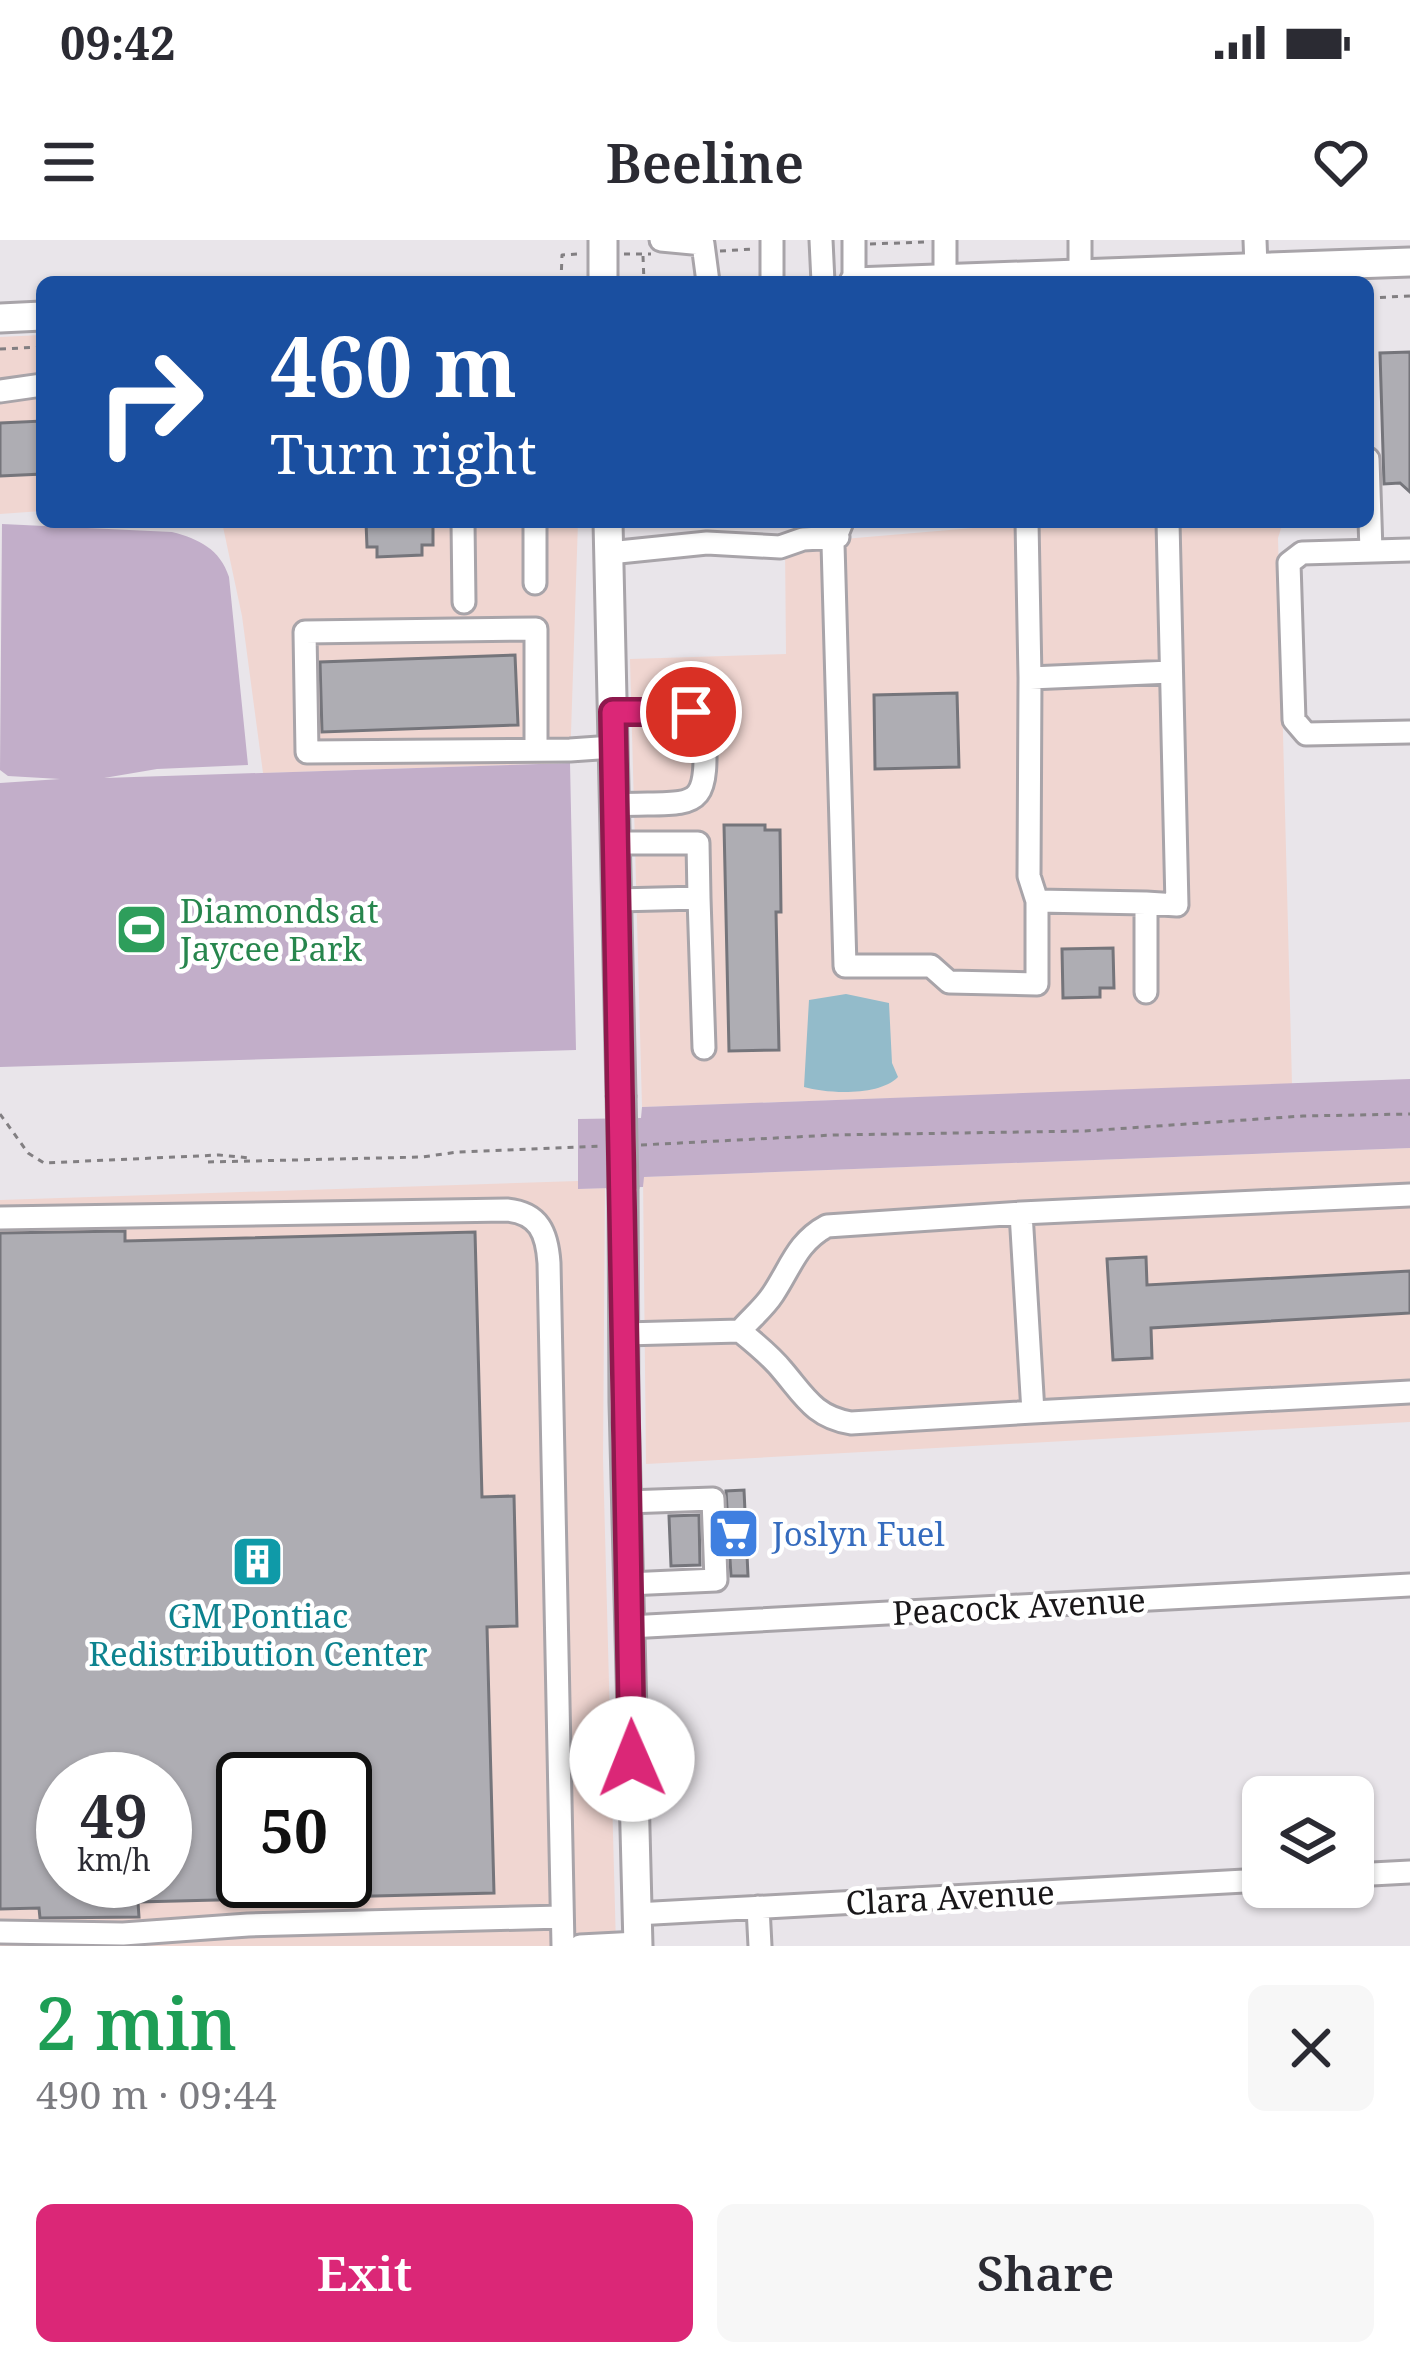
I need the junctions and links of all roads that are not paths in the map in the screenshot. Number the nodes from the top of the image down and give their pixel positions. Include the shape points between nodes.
1 (603, 240) edge
2 (772, 240) edge
3 (821, 240) edge
4 (854, 240) edge
5 (945, 240) edge
6 (1080, 240) edge
7 (652, 247) edge
8 (1410, 262) edge
9 (1260, 264) edge
10 (1362, 273) edge
11 (1080, 274) junction
12 (604, 276) edge
13 (707, 276) edge
14 (772, 276) edge
15 (823, 276) edge
16 (854, 276) edge
17 (945, 276) edge
18 (1035, 276) edge
19 (1157, 276) edge
20 (1195, 276) edge
21 (36, 316) edge
22 (0, 318) edge
23 (36, 386) edge
24 (0, 391) edge
25 (463, 528) edge
26 (536, 528) edge
27 (608, 528) edge
28 (1027, 528) edge
29 (1168, 528) edge
30 (1370, 528) edge
31 (840, 530) edge
32 (1410, 550) edge
33 (1371, 551) junction
34 (609, 553) junction
35 (535, 583) dead end
36 (464, 602) dead end
37 (1171, 672) junction
38 (1030, 678) junction
39 (613, 712) junction
40 (1410, 732) edge
41 (614, 747) junction
42 (536, 750) junction
43 (615, 805) junction
44 (616, 843) junction
45 (699, 898) junction
46 (617, 900) junction
47 (1037, 901) junction
48 (1146, 903) junction
49 (1146, 992) dead end
50 (704, 1048) dead end
51 (1410, 1195) edge
52 (1021, 1213) junction
53 (0, 1218) edge
54 (740, 1331) junction
55 (624, 1334) junction
56 (1410, 1392) edge
57 (1033, 1412) junction
58 (626, 1502) junction
59 (628, 1584) junction
60 (1410, 1585) edge
61 (629, 1627) junction
62 (1410, 1872) edge
63 (1374, 1874) edge
64 (1242, 1881) edge
65 (758, 1907) junction
66 (636, 1914) junction
67 (562, 1917) junction
68 (0, 1932) edge
69 (638, 1945) edge
70 (563, 1946) edge
71 (582, 1946) edge
72 (760, 1946) edge

1 - 12 main road
2 - 14 street
3 - 15 street
4 - 16 street
5 - 17 street
6 - 11 street
7 - 13 street via 703,244
8 - 10 main road
9 - 10 main road
9 - 20 main road
11 - 18 main road
11 - 19 main road
19 - 20 main road
21 - 22 main road
23 - 24 street
25 - 36 street
26 - 35 street
27 - 34 main road
28 - 38 street
29 - 37 street
30 - 33 street
31 - 34 street via 780,547 707,543
31 - 47 street via 833,544 845,966 931,966 949,982 1036,984
32 - 33 street
33 - 40 street via 1302,553 1289,563 1294,720 1306,734
34 - 39 main road
37 - 38 street
37 - 48 street via 1177,905
38 - 47 street via 1029,876
39 - 41 main road
39 - 43 street via 700,717 707,779 691,800
41 - 42 street
41 - 43 main road
42 - 42 street via 308,752 305,632 536,629
43 - 44 main road
44 - 45 street via 698,843
44 - 46 main road
45 - 46 street
45 - 50 street
46 - 55 main road, bridge
47 - 48 street
48 - 49 street
51 - 52 street
52 - 54 street via 827,1226 797,1249 772,1296
52 - 57 street
53 - 67 street via 507,1210 537,1221 549,1263
54 - 55 street
54 - 57 street via 818,1413 835,1420
55 - 58 main road
56 - 57 street
58 - 59 main road
58 - 59 street via 713,1499 716,1580
59 - 61 main road
60 - 61 street, Peacock Avenue
61 - 66 main road
62 - 63 street
64 - 65 street, Clara Avenue
65 - 66 street, Clara Avenue
65 - 72 street
66 - 69 main road
67 - 68 street
67 - 70 street
69 - 71 street

